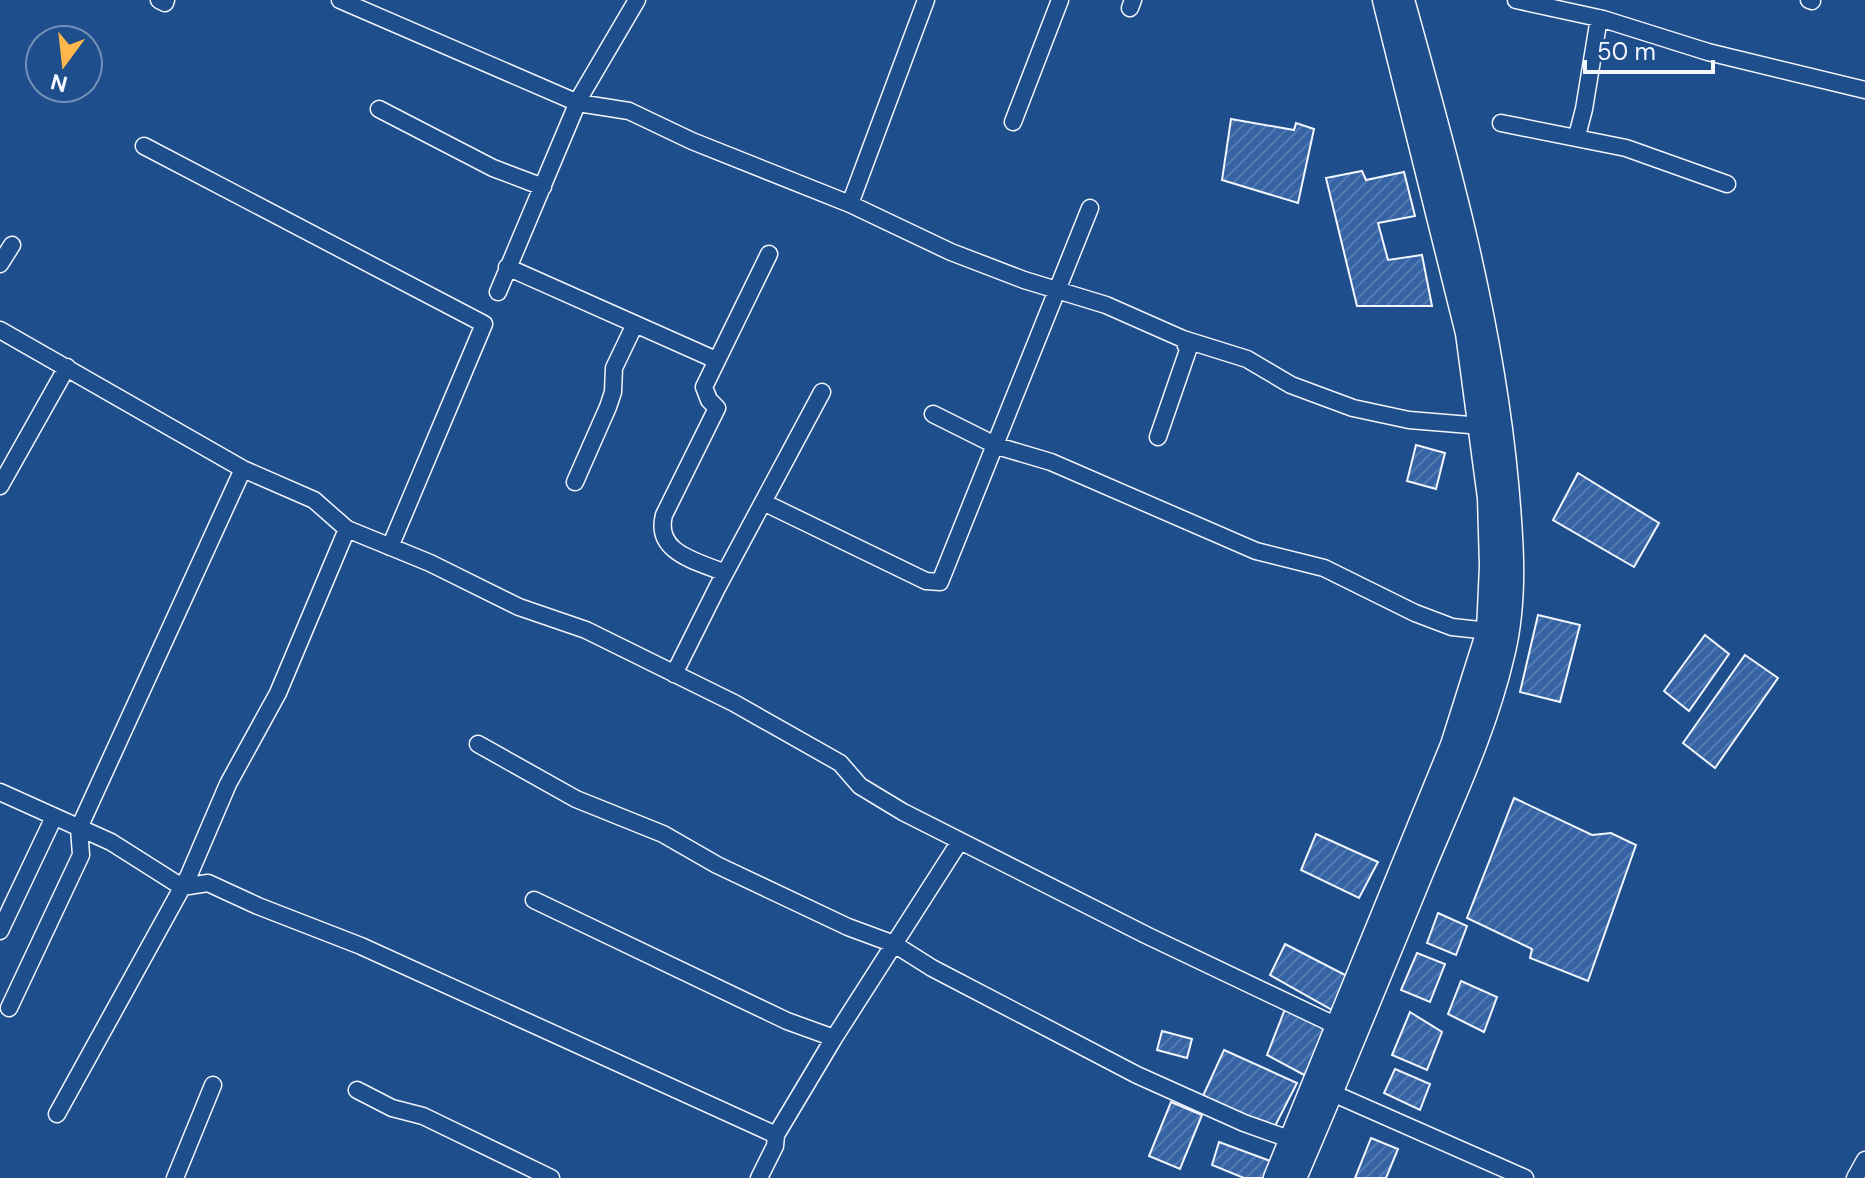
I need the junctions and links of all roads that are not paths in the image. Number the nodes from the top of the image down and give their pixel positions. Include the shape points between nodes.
1 (159, 0) edge
2 (166, 0) edge
3 (340, 0) edge
4 (637, 0) edge
5 (926, 0) edge
6 (1060, 0) edge
7 (1385, 0) edge
8 (1402, 0) edge
9 (1516, 0) edge
10 (1589, 11) edge
11 (1865, 90) edge
12 (578, 103) junction
13 (379, 109) dead end
14 (1013, 122) dead end
15 (1501, 123) dead end
16 (1577, 136) junction
17 (144, 146) dead end
18 (1727, 184) dead end
19 (543, 187) junction
20 (850, 204) junction
21 (1090, 208) dead end
22 (12, 245) dead end
23 (769, 254) dead end
24 (0, 264) edge
25 (507, 267) junction
26 (1056, 290) junction
27 (498, 292) dead end
28 (635, 324) junction
29 (0, 330) edge
30 (1183, 339) junction
31 (716, 360) junction
32 (67, 367) junction
33 (822, 392) dead end
34 (933, 414) dead end
35 (1482, 426) junction
36 (1158, 437) dead end
37 (997, 446) junction
38 (243, 469) junction
39 (575, 482) dead end
40 (0, 486) edge
41 (763, 502) junction
42 (347, 529) junction
43 (390, 547) junction
44 (725, 573) junction
45 (1489, 631) junction
46 (674, 674) junction
47 (478, 744) dead end
48 (0, 792) edge
49 (54, 817) junction
50 (79, 828) junction
51 (960, 841) junction
52 (182, 887) junction
53 (534, 900) dead end
54 (0, 931) edge
55 (894, 944) junction
56 (9, 1008) dead end
57 (1337, 1026) junction
58 (834, 1038) junction
59 (213, 1085) dead end
60 (357, 1090) dead end
61 (1330, 1092) junction
62 (57, 1114) dead end
63 (776, 1135) junction
64 (1292, 1140) junction
65 (1865, 1160) edge
66 (531, 1174) edge
67 (175, 1178) edge
68 (551, 1178) edge
69 (759, 1178) edge
70 (1276, 1178) edge
71 (1294, 1178) edge
72 (1525, 1178) edge
73 (1855, 1178) edge

1 - 2 street
3 - 12 street
4 - 12 street
5 - 20 street
6 - 14 street
7 - 35 main road via 1468,333
8 - 61 main road via 1489,353 1501,425 1512,570 1503,654 1483,717
9 - 10 street
10 - 11 street via 1708,52
10 - 16 street via 1584,109
12 - 19 street
12 - 20 street via 629,111
13 - 19 street via 493,168
15 - 16 street
16 - 18 street
17 - 43 street via 484,324
19 - 25 street
20 - 26 street via 951,252
21 - 26 street
22 - 24 street
23 - 31 street
25 - 27 street
25 - 28 street
26 - 30 street via 1106,305
26 - 37 street
28 - 31 street
28 - 39 street via 614,368 608,407
29 - 32 street
30 - 35 street via 1247,359 1291,385 1353,408 1409,420
30 - 36 street via 1188,350
31 - 44 street via 704,387 717,408 662,526 663,538 675,551
32 - 38 street
32 - 40 street
33 - 41 street
34 - 37 street
35 - 45 main road via 1492,566
37 - 41 street via 940,582 926,581
37 - 45 street via 1051,462 1256,551 1324,568 1452,627
38 - 42 street via 314,500
38 - 50 street
41 - 44 street
42 - 43 street
42 - 52 street via 278,693 228,784
43 - 46 street via 519,607 586,630
44 - 46 street
45 - 57 main road via 1453,745
46 - 51 street via 840,763 860,786
47 - 55 street via 576,799 663,834 717,865
48 - 49 street
49 - 50 street
49 - 54 street
50 - 52 street
50 - 56 street via 81,855
51 - 55 street
51 - 57 street
52 - 62 street
52 - 63 street via 208,883 361,946
53 - 58 street via 787,1021
55 - 58 street
55 - 64 street via 1137,1075
57 - 64 main road
58 - 63 street
59 - 67 street
60 - 66 street via 423,1116
61 - 71 main road
61 - 72 street
63 - 69 street
64 - 70 main road
65 - 73 street
66 - 68 street

